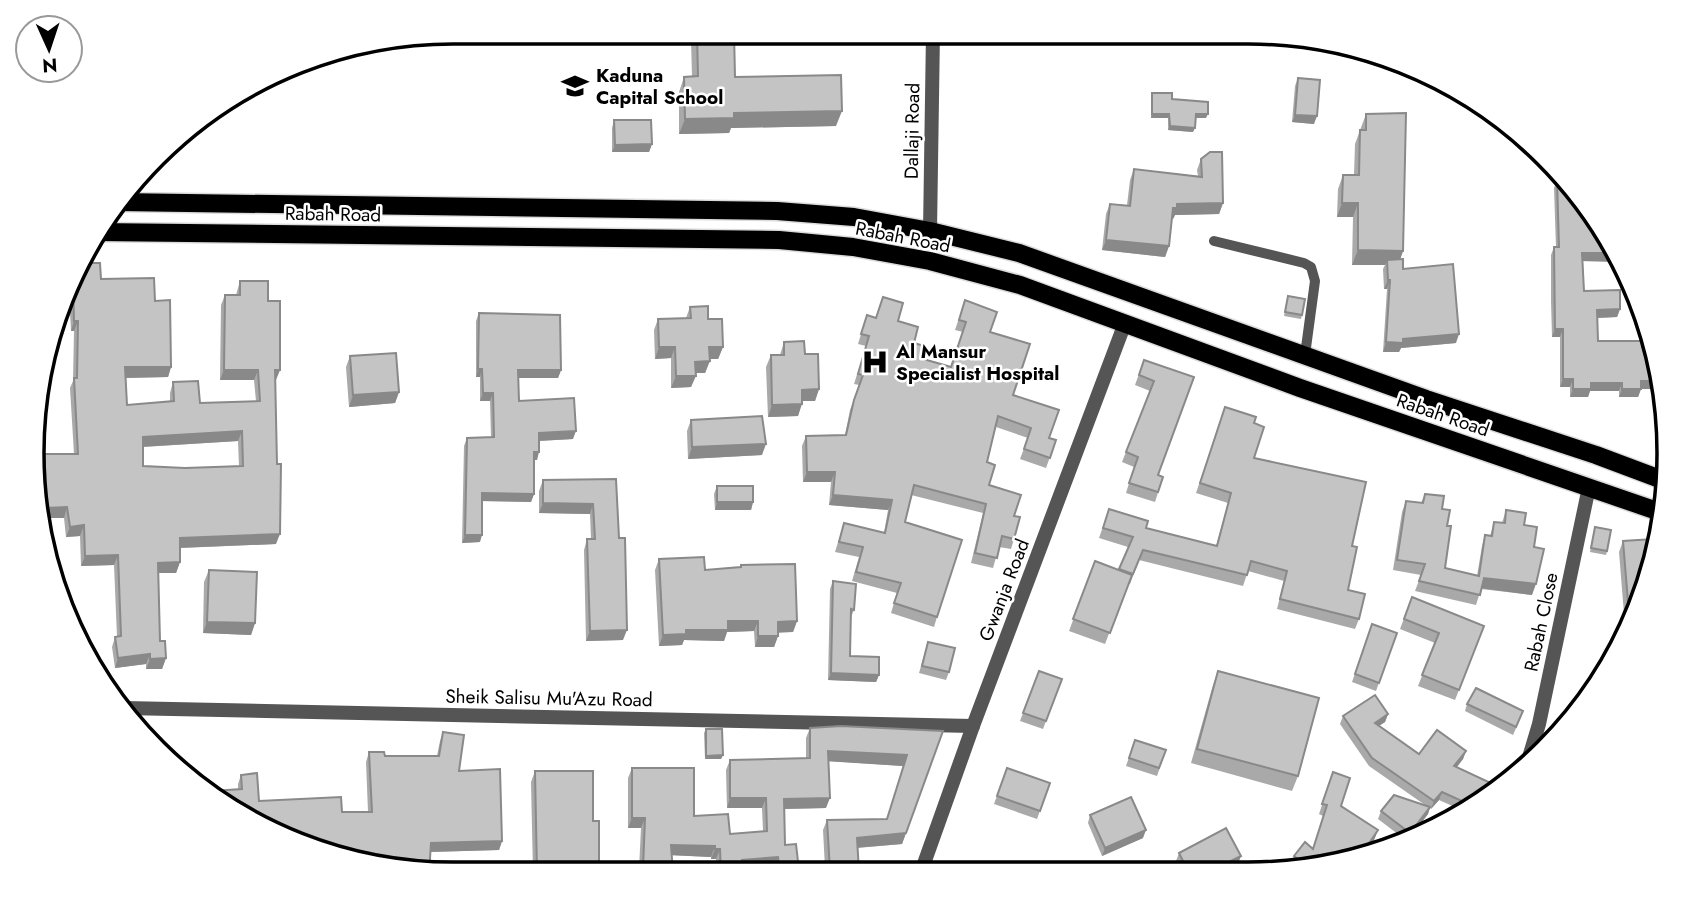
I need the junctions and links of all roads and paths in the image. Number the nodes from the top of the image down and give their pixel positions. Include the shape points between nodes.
1 (933, 44) edge
2 (129, 202) edge
3 (930, 231) junction
4 (109, 232) edge
5 (1214, 241) dead end
6 (1125, 323) junction
7 (1305, 355) junction
8 (1656, 478) edge
9 (1589, 486) junction
10 (1653, 510) edge
11 (133, 708) edge
12 (973, 726) junction
13 (1532, 747) edge
14 (925, 862) edge

1 - 3 street, Dallaji Road
2 - 3 main road, Rabah Road via 777,211 854,217
3 - 7 main road, Rabah Road via 1019,253
4 - 6 main road, Rabah Road via 792,242 853,247 1020,285
5 - 7 lane via 1311,267 1315,281
6 - 9 main road, Rabah Road
6 - 12 street, Gwanja Road
7 - 8 main road, Rabah Road
9 - 10 main road, Rabah Road
9 - 13 street, Rabah Close
11 - 12 street, Sheik Salisu Mu'Azu Road
12 - 14 street, Gwanja Road

